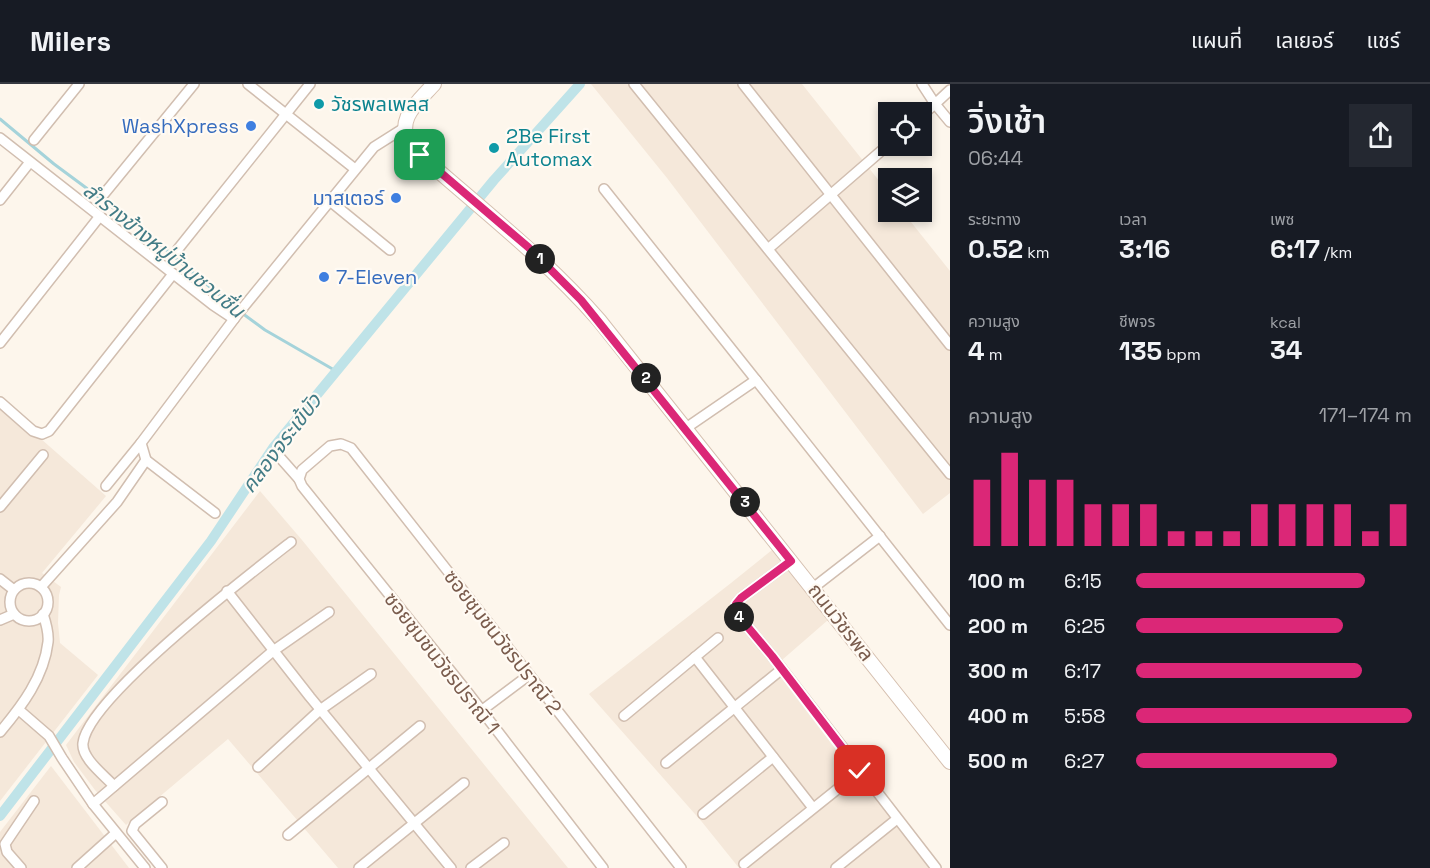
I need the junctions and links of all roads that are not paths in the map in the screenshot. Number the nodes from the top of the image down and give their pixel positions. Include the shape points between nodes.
1 (79, 84) edge
2 (194, 84) edge
3 (248, 84) edge
4 (310, 84) edge
5 (434, 84) edge
6 (634, 84) edge
7 (743, 84) edge
8 (922, 84) edge
9 (950, 90) edge
10 (935, 104) junction
11 (932, 107) edge
12 (286, 114) junction
13 (950, 122) edge
14 (404, 128) junction
15 (0, 138) edge
16 (34, 140) dead end
17 (878, 154) edge
18 (30, 162) junction
19 (355, 169) junction
20 (604, 189) dead end
21 (104, 194) dead end
22 (832, 194) junction
23 (0, 200) edge
24 (330, 201) junction
25 (100, 216) junction
26 (178, 249) dead end
27 (768, 249) junction
28 (390, 250) dead end
29 (173, 273) junction
30 (236, 317) junction
31 (0, 343) edge
32 (950, 345) edge
33 (756, 380) junction
34 (3, 405) edge
35 (686, 428) junction
36 (141, 443) junction
37 (276, 453) dead end
38 (43, 455) dead end
39 (146, 460) junction
40 (950, 474) edge
41 (299, 479) junction
42 (106, 486) dead end
43 (0, 507) edge
44 (215, 513) dead end
45 (880, 536) junction
46 (291, 542) dead end
47 (791, 561) junction
48 (0, 579) edge
49 (41, 587) junction
50 (813, 588) junction
51 (14, 590) junction
52 (227, 591) junction
53 (329, 612) dead end
54 (14, 614) junction
55 (43, 615) junction
56 (0, 620) edge
57 (950, 625) edge
58 (718, 638) dead end
59 (273, 651) junction
60 (695, 657) junction
61 (782, 669) junction
62 (371, 674) dead end
63 (529, 675) junction
64 (734, 708) junction
65 (19, 710) junction
66 (320, 710) junction
67 (481, 711) junction
68 (624, 716) dead end
69 (420, 726) dead end
70 (0, 732) edge
71 (773, 757) junction
72 (950, 762) edge
73 (666, 763) dead end
74 (258, 767) dead end
75 (367, 768) junction
76 (860, 771) junction
77 (464, 783) dead end
78 (114, 786) junction
79 (34, 801) dead end
80 (162, 802) dead end
81 (93, 804) junction
82 (813, 808) junction
83 (703, 814) dead end
84 (897, 819) junction
85 (414, 822) junction
86 (116, 833) junction
87 (288, 835) dead end
88 (504, 843) dead end
89 (744, 864) dead end
90 (21, 868) edge
91 (77, 868) edge
92 (146, 868) edge
93 (162, 868) edge
94 (359, 868) edge
95 (452, 868) edge
96 (471, 868) edge
97 (603, 868) edge
98 (681, 868) edge
99 (836, 868) edge
100 (936, 868) edge

1 - 16 street
2 - 21 street
3 - 12 street
4 - 12 street
5 - 14 main road via 412,109
6 - 27 street
7 - 22 street
8 - 10 street
9 - 10 street
10 - 11 street
10 - 13 street
12 - 19 street
12 - 26 street
14 - 19 street via 374,147
14 - 35 main road, ถนนวัชรพล via 411,147 487,211 581,300
15 - 18 street
17 - 22 street
18 - 23 street
18 - 25 street
19 - 24 street
20 - 33 street
22 - 27 street
22 - 32 street
24 - 28 street
24 - 30 street
25 - 29 street
25 - 31 street
27 - 40 street
29 - 30 street
29 - 34 street via 49,431 42,435 33,431
30 - 36 street
33 - 35 street
33 - 45 street
35 - 47 main road, ถนนวัชรพล
36 - 39 street
36 - 42 street
37 - 41 street, ซอยชุมชนวัชรปราณี 1
38 - 43 street
39 - 44 street
39 - 49 street via 117,502
41 - 63 street, ซอยชุมชนวัชรปราณี 2 via 302,470 330,446 341,444 351,448
41 - 67 street, ซอยชุมชนวัชรปราณี 1
45 - 50 street
45 - 57 street
46 - 52 street
47 - 50 main road, ถนนวัชรพล
47 - 61 street via 736,604 737,614
48 - 51 street
49 - 51 street via 30,582
49 - 55 street via 48,597
50 - 72 main road, ถนนวัชรพล
51 - 54 street via 10,602
52 - 59 street
52 - 78 street via 132,675 86,732 82,745 86,756
53 - 59 street
54 - 55 street via 32,621
54 - 56 street
55 - 65 street via 48,642 38,678
58 - 60 street
59 - 66 street
59 - 78 street
60 - 64 street
60 - 68 street
61 - 64 street
61 - 76 street
62 - 66 street
63 - 67 street
63 - 98 street, ซอยชุมชนวัชรปราณี 2
64 - 71 street
64 - 73 street
65 - 70 street
65 - 81 street via 49,736
66 - 74 street
66 - 75 street
67 - 97 street, ซอยชุมชนวัชรปราณี 1
69 - 75 street
71 - 82 street
71 - 83 street
75 - 85 street
75 - 87 street
76 - 82 street
76 - 84 street
77 - 85 street
78 - 81 street
79 - 90 street via 5,844
80 - 93 street via 132,831
81 - 86 street
82 - 89 street
84 - 99 street
84 - 100 street
85 - 94 street
85 - 95 street
86 - 91 street
86 - 92 street
88 - 96 street

